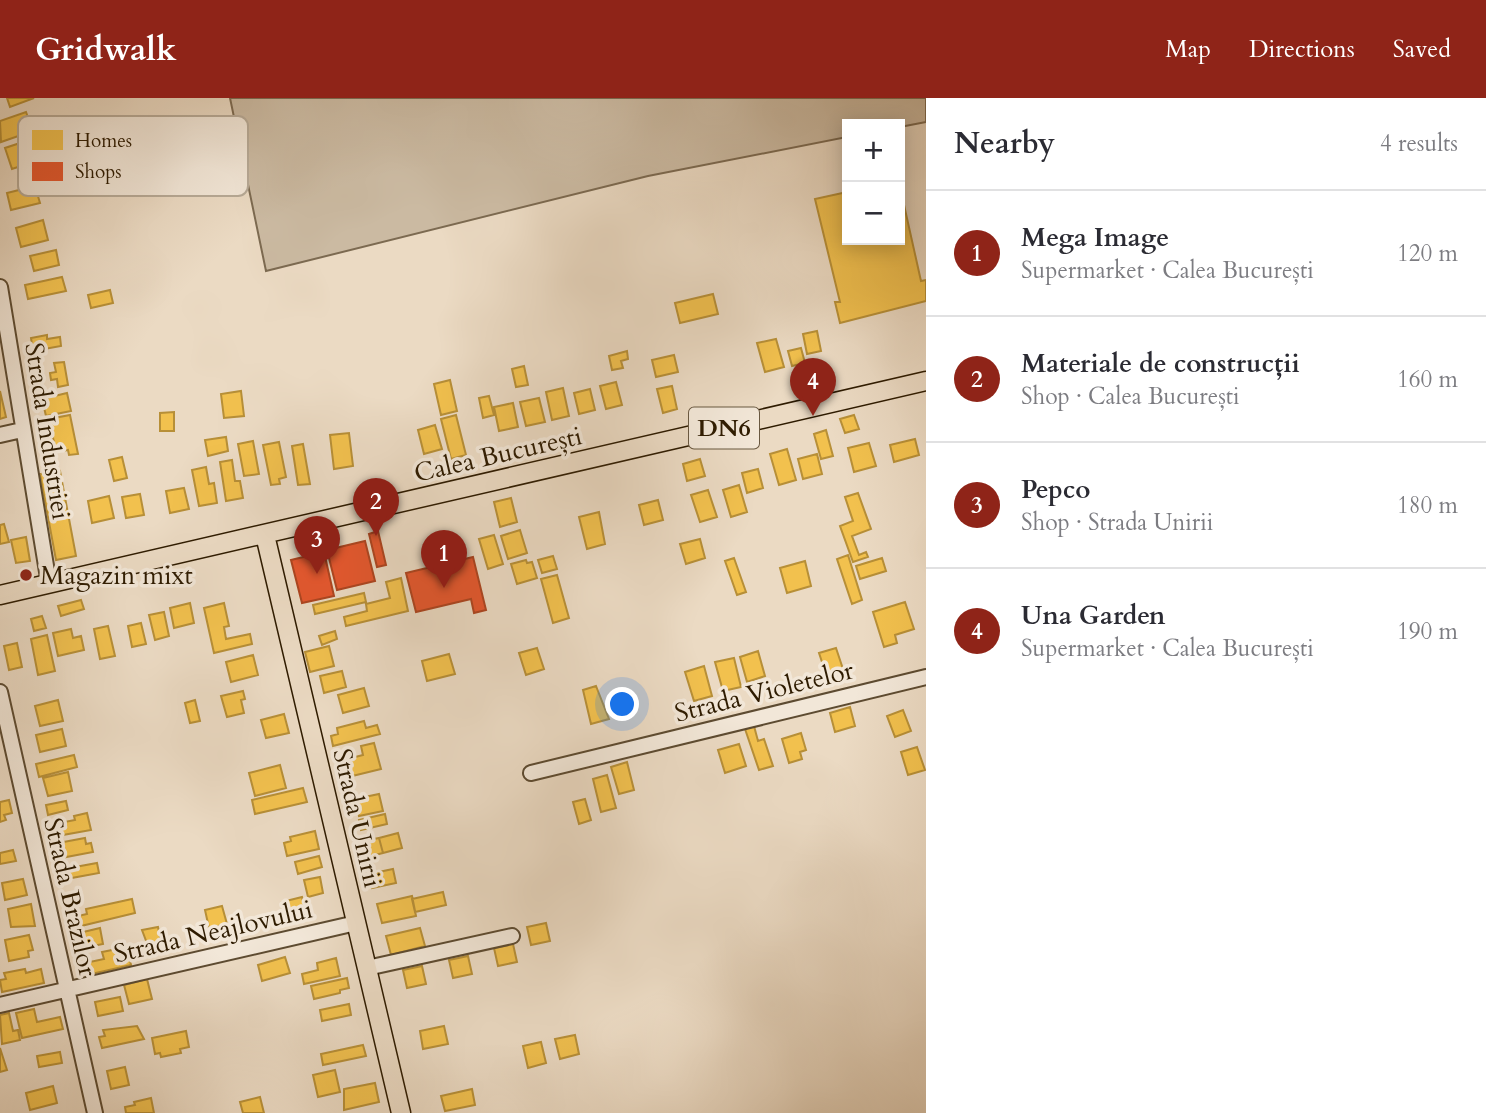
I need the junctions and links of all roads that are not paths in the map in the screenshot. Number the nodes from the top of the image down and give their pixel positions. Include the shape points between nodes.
1 (0, 287) edge
2 (926, 381) edge
3 (22, 430) junction
4 (0, 435) edge
5 (265, 534) junction
6 (49, 583) junction
7 (0, 595) edge
8 (926, 677) edge
9 (0, 692) edge
10 (531, 773) dead end
11 (356, 923) junction
12 (512, 936) dead end
13 (367, 968) junction
14 (67, 990) junction
15 (0, 1006) edge
16 (95, 1113) edge
17 (401, 1113) edge

1 - 3 street, Strada Industriei
2 - 5 main road, Calea București / DN6
3 - 4 street
3 - 6 street, Strada Industriei
5 - 6 main road, Calea București / DN6
5 - 11 main road, Strada Unirii
6 - 7 main road, Calea București / DN6
8 - 10 street, Strada Violetelor
9 - 14 street, Strada Brazilor
11 - 13 main road, Strada Unirii
11 - 14 street, Strada Neajlovului
12 - 13 street
13 - 17 main road, Strada Unirii
14 - 15 street, Strada Neajlovului
14 - 16 street, Strada Brazilor

